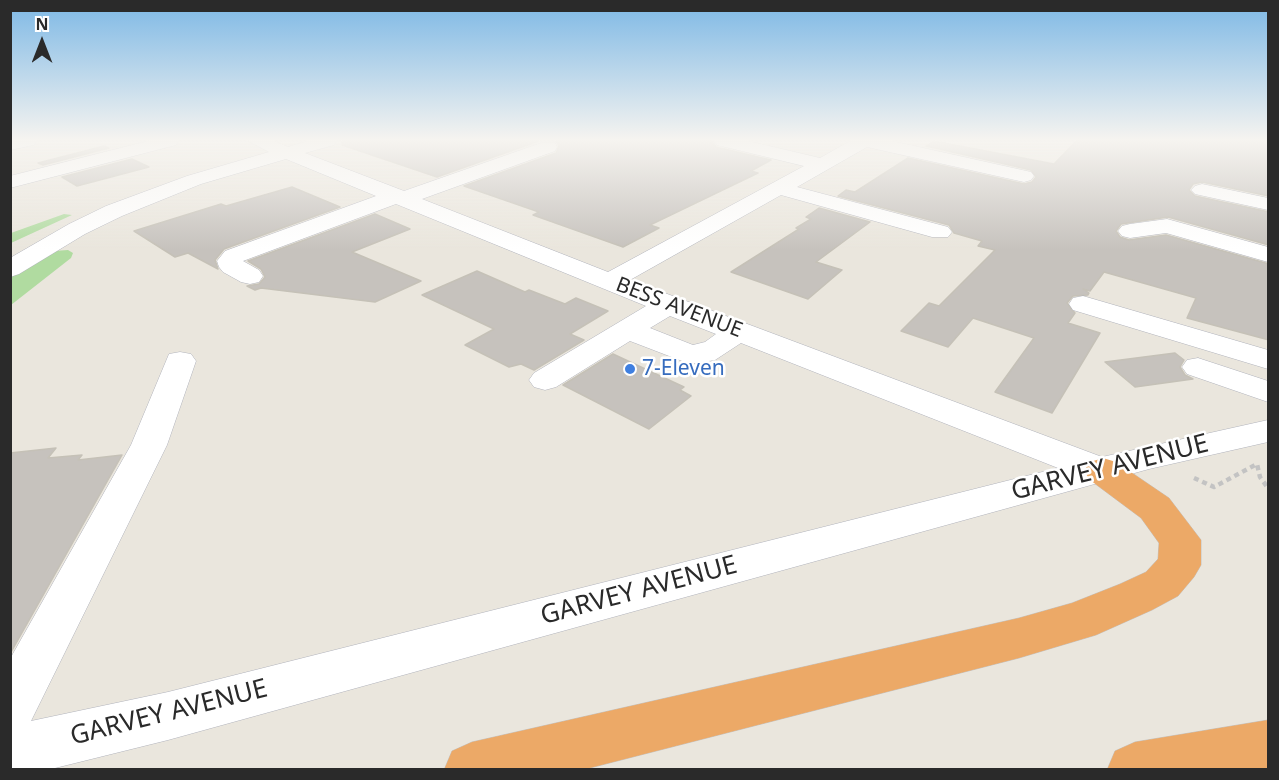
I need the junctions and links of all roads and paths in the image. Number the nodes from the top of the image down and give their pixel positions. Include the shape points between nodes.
1 (28, 177) edge
2 (203, 177) edge
3 (348, 177) edge
4 (459, 177) edge
5 (797, 177) edge
6 (10, 182) edge
7 (778, 188) junction
8 (1202, 190) dead end
9 (399, 198) junction
10 (1269, 204) edge
11 (1131, 231) dead end
12 (940, 232) dead end
13 (1269, 255) edge
14 (10, 269) edge
15 (250, 276) dead end
16 (610, 281) junction
17 (1083, 304) dead end
18 (668, 305) junction
19 (629, 330) junction
20 (738, 331) junction
21 (1269, 360) edge
22 (180, 361) dead end
23 (1198, 366) dead end
24 (545, 380) dead end
25 (1269, 392) edge
26 (1269, 431) edge
27 (1103, 471) junction
28 (10, 710) edge
29 (1269, 746) edge
30 (10, 752) edge
31 (472, 770) edge
32 (1136, 770) edge

1 - 6 street
2 - 14 street via 114,211
3 - 9 street, BESS AVENUE
4 - 9 street
5 - 7 street
7 - 12 street
7 - 16 street
8 - 10 street
9 - 15 street via 234,256 230,261 232,267
9 - 16 street, BESS AVENUE
11 - 13 street via 1167,226
16 - 18 street, BESS AVENUE
17 - 21 street
18 - 19 street
18 - 20 street, BESS AVENUE
19 - 20 street via 690,355 716,348
19 - 24 street
20 - 27 street, BESS AVENUE
22 - 28 street via 149,445
23 - 25 street
26 - 27 street, GARVEY AVENUE via 1148,457
27 - 30 street, GARVEY AVENUE via 168,716
27 - 31 highway via 1155,508 1180,540 1179,565 1162,584 1136,597 1079,621 1019,638
29 - 32 highway

